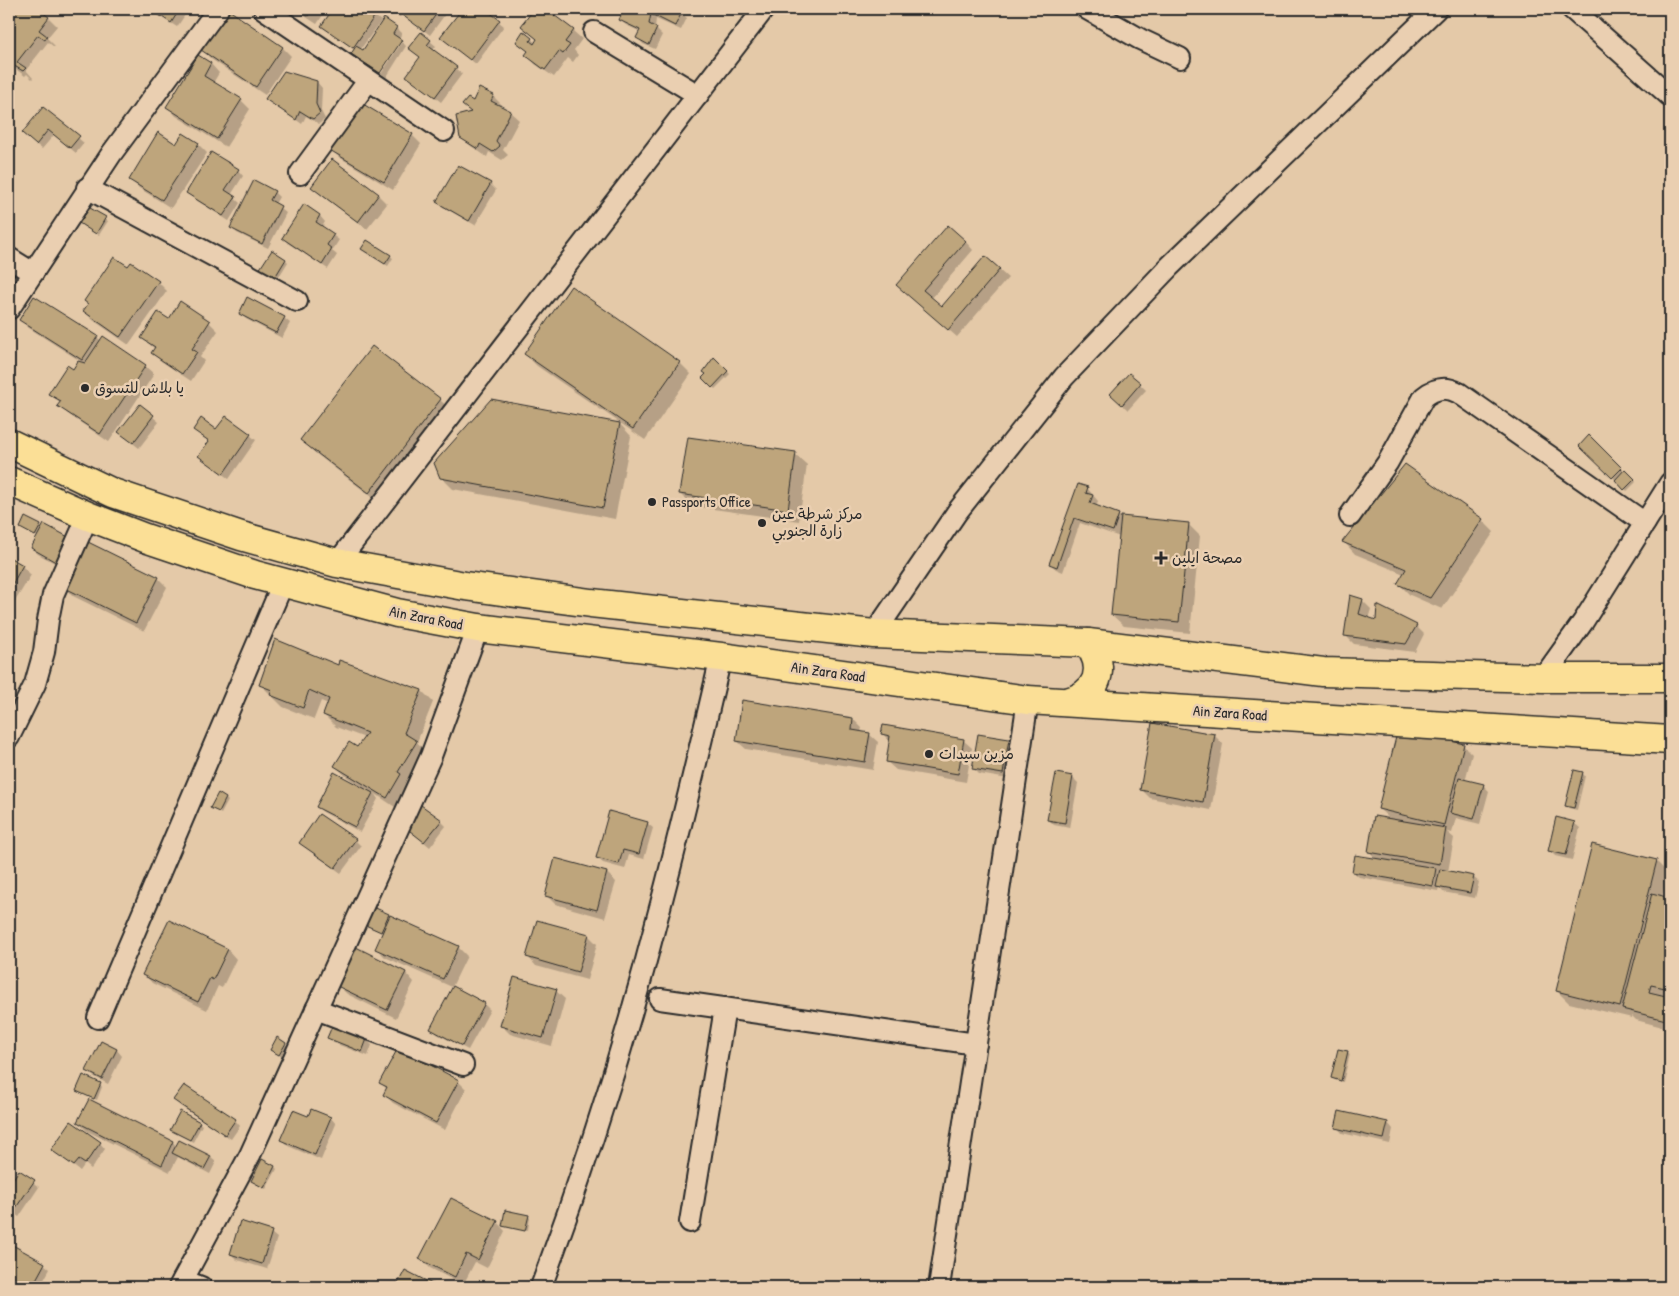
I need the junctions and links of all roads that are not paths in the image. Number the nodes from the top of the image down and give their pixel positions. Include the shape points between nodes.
1 (264, 9) edge
2 (764, 9) edge
3 (1087, 9) edge
4 (1436, 9) edge
5 (1572, 9) edge
6 (212, 11) edge
7 (594, 32) dead end
8 (1180, 58) dead end
9 (368, 81) junction
10 (698, 95) junction
11 (1670, 96) edge
12 (444, 131) dead end
13 (300, 174) dead end
14 (88, 188) junction
15 (9, 258) edge
16 (33, 273) junction
17 (297, 301) dead end
18 (9, 309) edge
19 (9, 443) edge
20 (9, 481) edge
21 (1670, 483) edge
22 (88, 516) junction
23 (1350, 516) dead end
24 (1645, 523) junction
25 (337, 563) junction
26 (283, 583) junction
27 (478, 628) junction
28 (874, 634) junction
29 (1088, 643) junction
30 (721, 657) junction
31 (1543, 678) junction
32 (1670, 678) edge
33 (1028, 700) junction
34 (1067, 702) junction
35 (9, 737) edge
36 (1670, 740) edge
37 (660, 999) dead end
38 (724, 1008) junction
39 (316, 1009) junction
40 (98, 1018) dead end
41 (976, 1044) junction
42 (463, 1065) dead end
43 (690, 1222) dead end
44 (188, 1285) edge
45 (540, 1287) edge
46 (938, 1287) edge

1 - 9 street
2 - 10 street
3 - 8 street
4 - 28 street via 1170,266 1064,377 957,512
5 - 11 street
6 - 14 street
7 - 10 street
9 - 12 street
9 - 13 street
10 - 25 street
14 - 16 street
14 - 17 street
15 - 16 street
16 - 18 street
19 - 25 main road via 113,493 241,536
20 - 22 main road, Ain Zara Road
21 - 24 street
22 - 26 main road, Ain Zara Road via 200,558
22 - 35 street via 54,595 36,684
23 - 24 street via 1388,462 1424,397 1444,388 1459,392
24 - 31 street via 1583,622
25 - 28 main road via 466,586 591,603
26 - 27 main road, Ain Zara Road via 397,613
26 - 40 street
27 - 30 main road, Ain Zara Road
27 - 39 street via 431,756
28 - 29 main road
29 - 31 main road via 1323,672
29 - 34 main road via 1095,652 1098,674 1087,694
30 - 33 main road, Ain Zara Road
30 - 45 street via 681,829 633,1005 581,1171
31 - 32 main road
33 - 34 main road, Ain Zara Road
33 - 41 street
34 - 36 main road, Ain Zara Road
37 - 38 street
38 - 41 street
38 - 43 street
39 - 42 street
39 - 44 street
41 - 46 street

